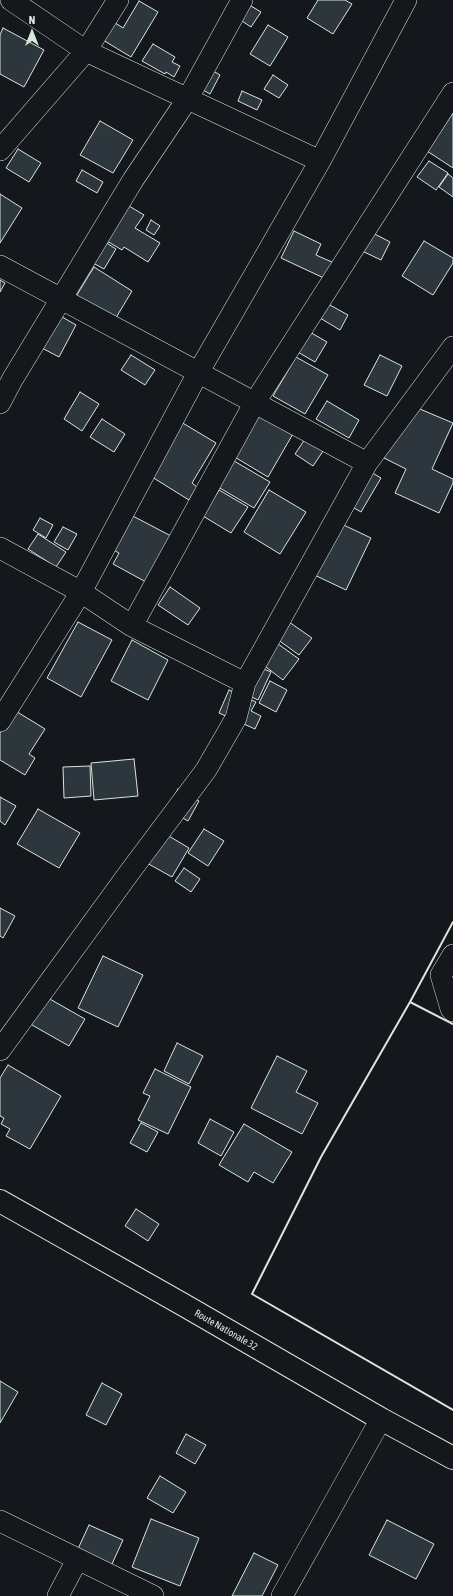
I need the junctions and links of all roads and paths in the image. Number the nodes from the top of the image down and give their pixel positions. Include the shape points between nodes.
1 (11, 0) edge
2 (118, 0) edge
3 (242, 0) edge
4 (406, 0) edge
5 (86, 51) junction
6 (453, 93) edge
7 (188, 98) junction
8 (0, 150) edge
9 (320, 161) junction
10 (0, 266) edge
11 (62, 299) junction
12 (452, 350) edge
13 (198, 373) junction
14 (255, 402) junction
15 (0, 403) edge
16 (368, 463) junction
17 (0, 548) edge
18 (81, 592) junction
19 (132, 626) junction
20 (245, 683) junction
21 (0, 721) edge
22 (453, 955) edge
23 (453, 1011) edge
24 (0, 1050) edge
25 (0, 1201) edge
26 (381, 1419) junction
27 (453, 1458) edge
28 (0, 1521) edge
29 (77, 1560) junction
30 (58, 1596) edge
31 (153, 1596) edge
32 (282, 1596) edge

1 - 5 street
2 - 5 street
3 - 7 street
4 - 9 street
5 - 7 street
5 - 8 street
6 - 14 street
7 - 9 street
7 - 11 street via 133,180
9 - 13 street
10 - 11 street
11 - 13 street
11 - 15 street
12 - 16 street
13 - 14 street
13 - 18 street
14 - 16 street
14 - 19 street
16 - 20 street
17 - 18 street
18 - 19 street
18 - 21 street
19 - 20 street
20 - 24 street via 236,718 206,770
22 - 23 street via 441,975 450,1010
25 - 26 street, Route Nationale 32
26 - 27 street, Route Nationale 32
26 - 32 street
28 - 29 street
29 - 30 street
29 - 31 street

